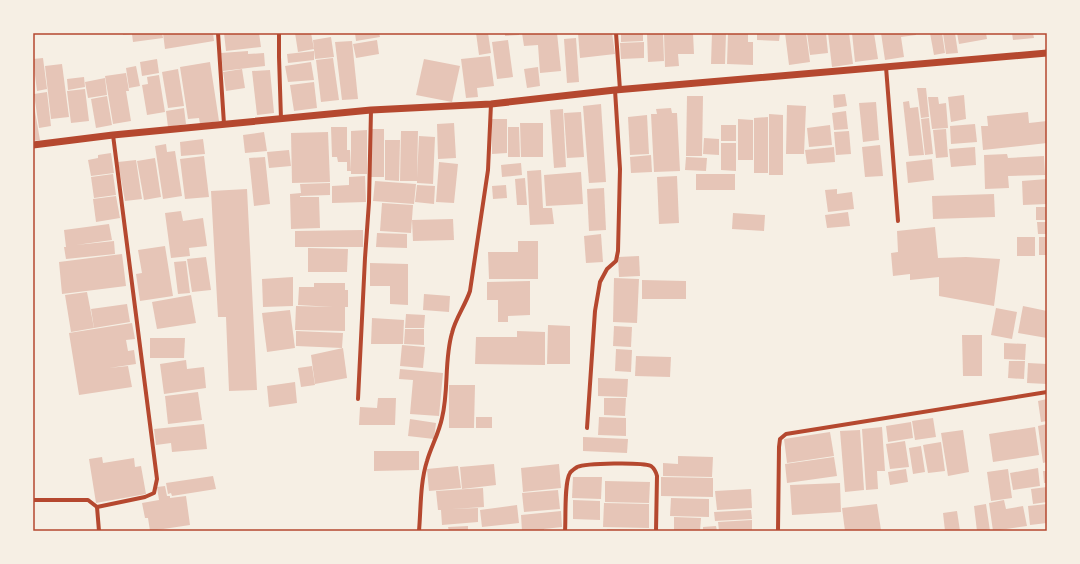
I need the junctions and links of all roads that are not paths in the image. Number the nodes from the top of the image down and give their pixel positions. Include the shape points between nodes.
1 (218, 33) edge
2 (279, 33) edge
3 (616, 33) edge
4 (1047, 53) edge
5 (886, 67) junction
6 (617, 90) junction
7 (491, 104) junction
8 (371, 110) junction
9 (281, 119) junction
10 (224, 124) junction
11 (113, 136) junction
12 (33, 145) edge
13 (898, 222) dead end
14 (1047, 392) edge
15 (358, 398) dead end
16 (587, 428) dead end
17 (33, 500) edge
18 (97, 507) junction
19 (99, 531) edge
20 (419, 531) edge
21 (565, 531) edge
22 (656, 531) edge
23 (778, 531) edge

1 - 10 street
2 - 9 street
3 - 6 street
4 - 5 street
5 - 6 street
5 - 13 street
6 - 7 street
6 - 16 street via 620,169 618,252 616,261 607,269 600,282
7 - 8 street
7 - 20 street via 488,170 470,291 453,326 442,418 424,475
8 - 9 street
8 - 15 street via 369,202
9 - 10 street
10 - 11 street
11 - 12 street
11 - 18 street via 157,479 154,493
14 - 23 street via 786,434 780,439 779,446
17 - 18 street via 84,499
18 - 19 street
21 - 22 street via 567,483 570,473 577,467 591,464 640,464 650,466 657,476

